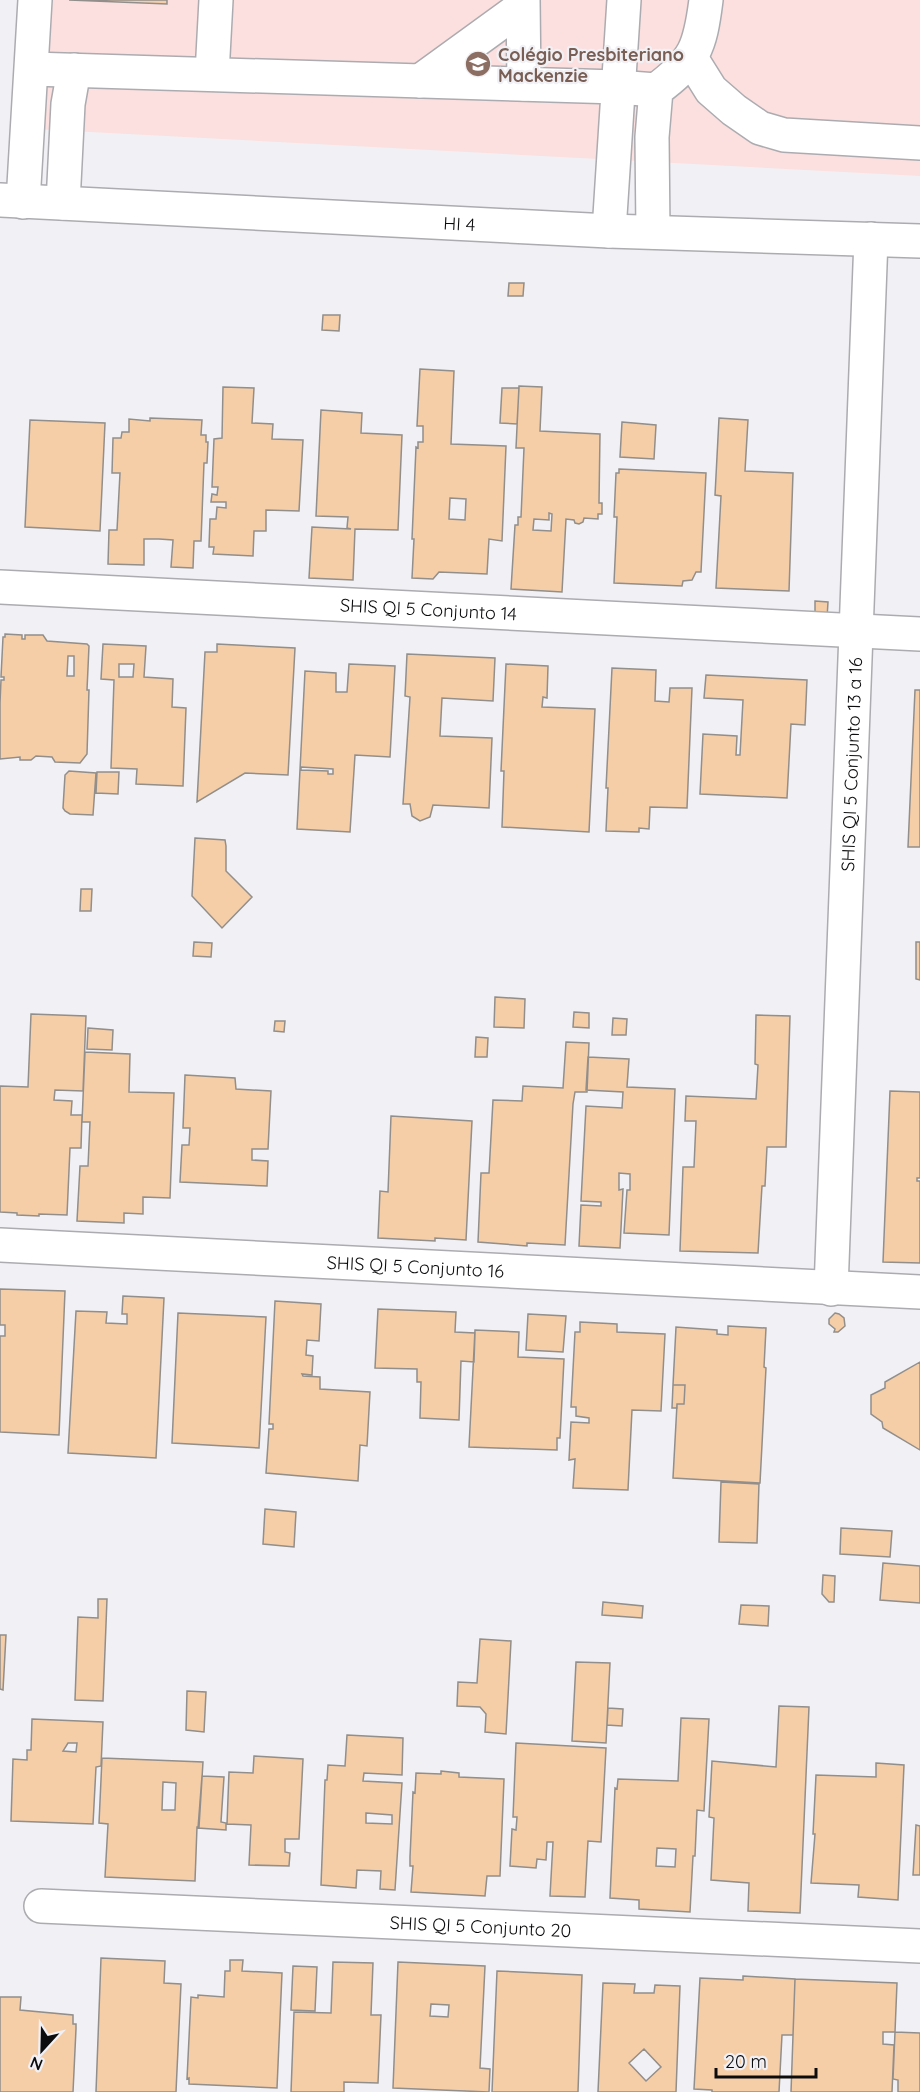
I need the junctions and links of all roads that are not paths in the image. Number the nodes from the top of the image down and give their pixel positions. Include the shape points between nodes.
1 (35, 0) edge
2 (216, 0) edge
3 (624, 0) edge
4 (706, 0) edge
5 (523, 4) edge
6 (691, 58) junction
7 (32, 69) junction
8 (74, 70) junction
9 (212, 74) junction
10 (420, 81) junction
11 (524, 84) junction
12 (617, 87) junction
13 (656, 90) junction
14 (920, 143) edge
15 (11, 201) edge
16 (63, 204) junction
17 (609, 231) junction
18 (653, 232) junction
19 (871, 239) junction
20 (920, 241) edge
21 (0, 587) edge
22 (857, 630) junction
23 (920, 634) edge
24 (0, 1245) edge
25 (831, 1288) junction
26 (920, 1292) edge
27 (41, 1906) dead end
28 (920, 1946) edge

1 - 7 street
2 - 9 street
3 - 12 street
4 - 6 street via 702,33
5 - 10 street
5 - 11 street
6 - 13 street
6 - 14 street via 711,90 760,128 784,135
7 - 8 street
7 - 15 street
8 - 9 street
8 - 16 street via 68,104
9 - 10 street
10 - 11 street
11 - 12 street
12 - 13 street
12 - 17 street
13 - 18 street via 652,137
15 - 16 street, HI 4
16 - 17 street, HI 4
17 - 18 street, HI 4
18 - 19 street, HI 4
19 - 20 street, HI 4
19 - 22 street, SHIS QI 5 Conjunto 13 a 16
21 - 22 street, SHIS QI 5 Conjunto 14
22 - 23 street, SHIS QI 5 Conjunto 14
22 - 25 street, SHIS QI 5 Conjunto 13 a 16
24 - 25 street, SHIS QI 5 Conjunto 16
25 - 26 street, SHIS QI 5 Conjunto 16
27 - 28 street, SHIS QI 5 Conjunto 20

